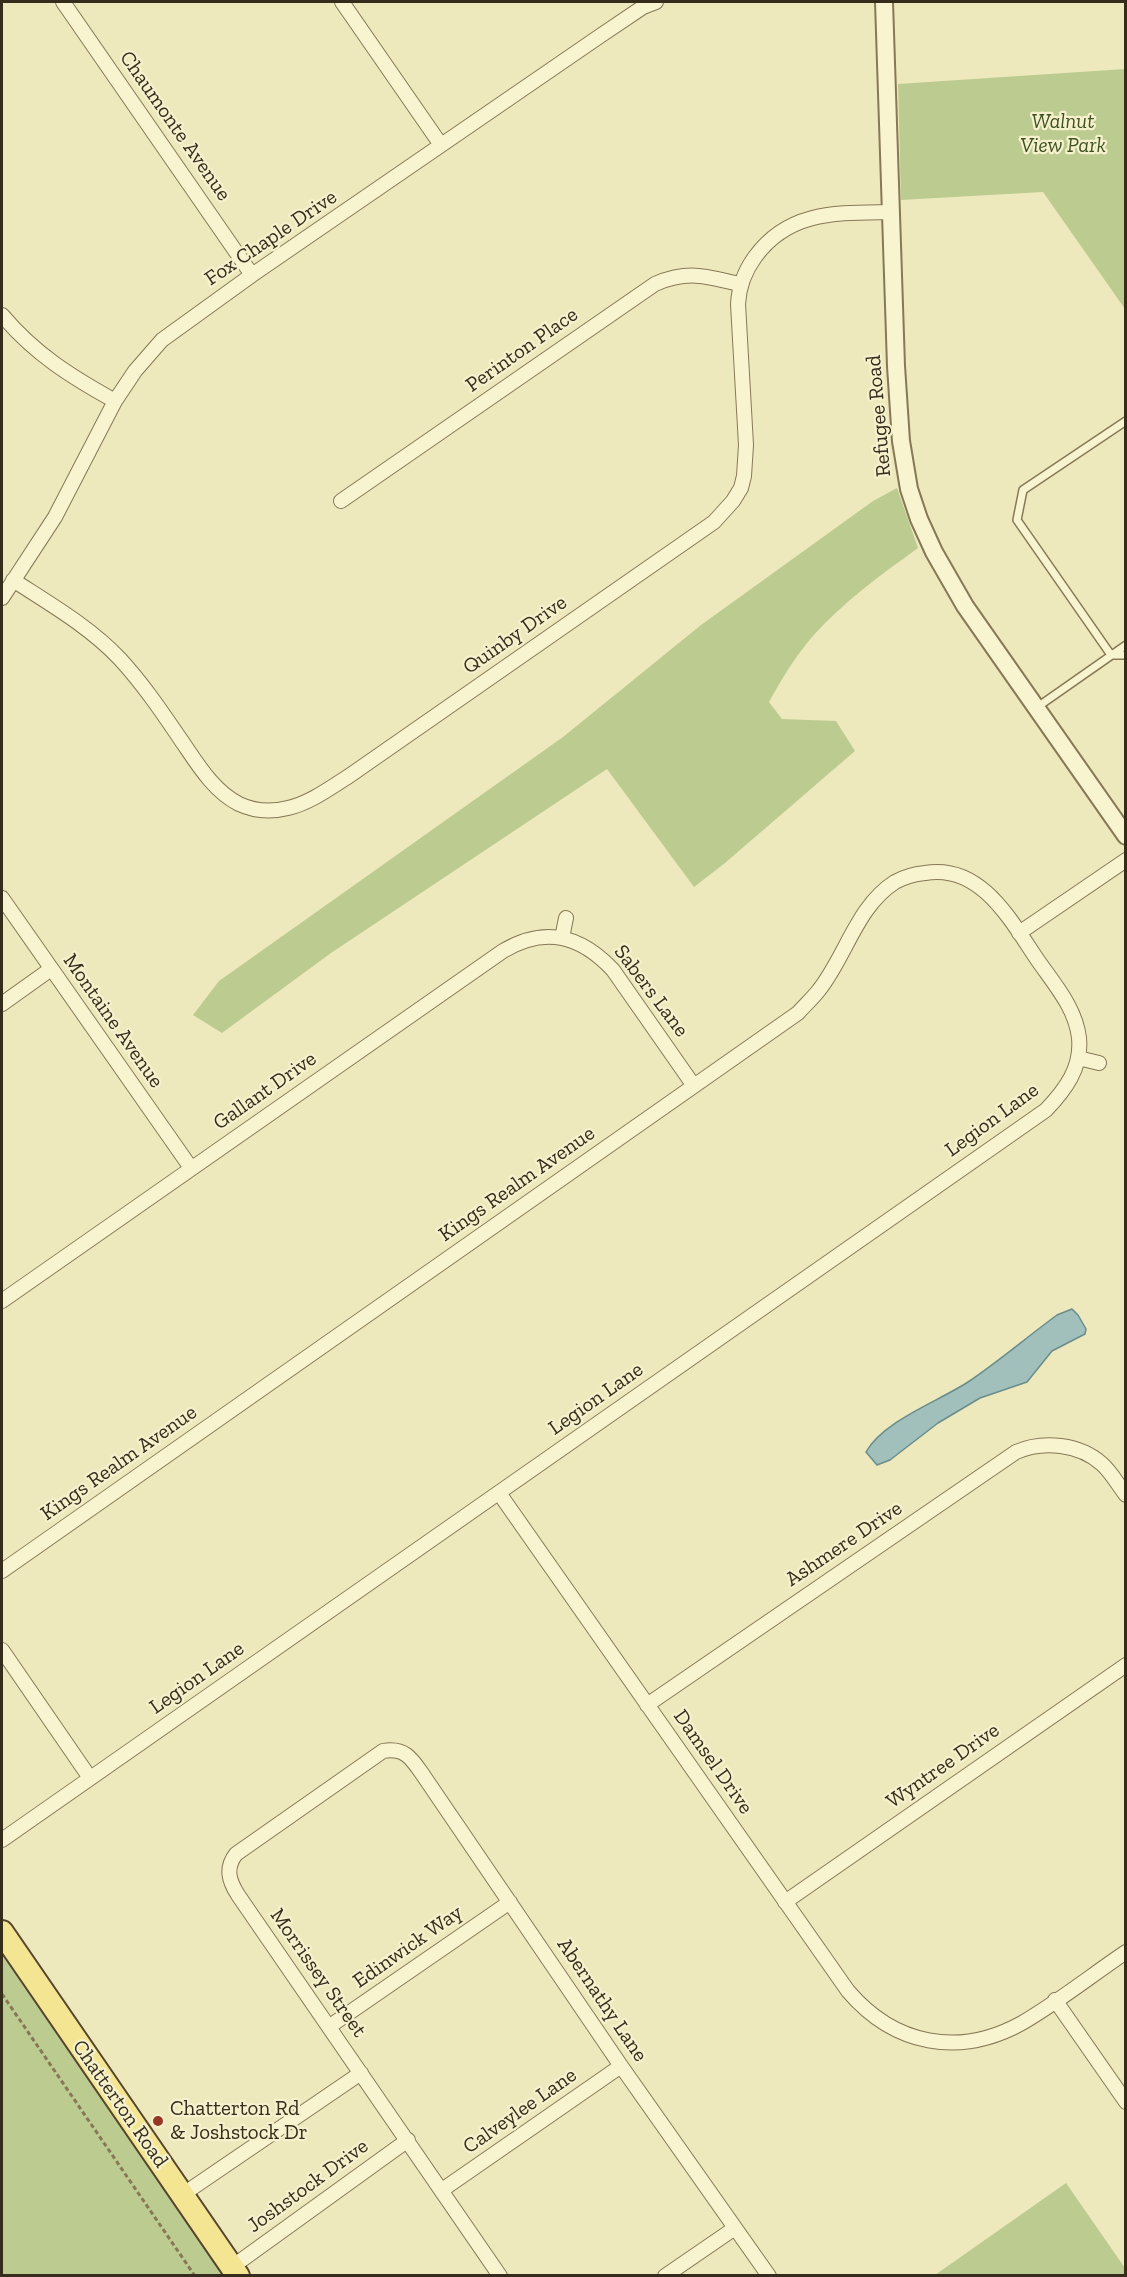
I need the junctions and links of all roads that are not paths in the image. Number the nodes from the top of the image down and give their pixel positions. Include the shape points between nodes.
1 (63, 2) edge
2 (342, 2) edge
3 (656, 2) edge
4 (884, 2) edge
5 (441, 145) junction
6 (891, 212) junction
7 (252, 275) junction
8 (739, 285) junction
9 (2, 315) edge
10 (115, 401) junction
11 (1125, 421) edge
12 (341, 501) dead end
13 (14, 580) junction
14 (2, 598) edge
15 (1125, 645) edge
16 (1111, 655) junction
17 (1125, 655) edge
18 (1036, 708) junction
19 (1125, 836) edge
20 (1125, 860) edge
21 (2, 898) edge
22 (566, 918) dead end
23 (1019, 933) junction
24 (562, 938) junction
25 (51, 969) junction
26 (2, 1004) edge
27 (1078, 1059) junction
28 (1099, 1063) dead end
29 (694, 1086) junction
30 (191, 1168) junction
31 (2, 1301) edge
32 (499, 1493) junction
33 (1125, 1495) edge
34 (2, 1571) edge
35 (2, 1650) edge
36 (1125, 1665) edge
37 (647, 1705) junction
38 (400, 1750) joint
39 (90, 1779) junction
40 (2, 1840) edge
41 (510, 1902) junction
42 (785, 1902) junction
43 (2, 1932) edge
44 (1125, 1952) edge
45 (1055, 2000) junction
46 (330, 2026) junction
47 (621, 2066) junction
48 (361, 2073) junction
49 (1125, 2102) edge
50 (408, 2140) junction
51 (442, 2190) junction
52 (182, 2195) junction
53 (735, 2228) junction
54 (235, 2271) edge
55 (500, 2276) edge
56 (665, 2276) edge
57 (769, 2276) edge

1 - 7 street, Chaumonte Avenue
2 - 5 street
3 - 5 street, Fox Chaple Drive via 643,7
4 - 6 street, Refugee Road
5 - 7 street, Fox Chaple Drive
6 - 8 street via 819,215 790,225 760,250
6 - 18 street, Refugee Road via 900,431 909,489 934,552 964,606
7 - 10 street, Fox Chaple Drive via 162,340
8 - 12 street, Perinton Place via 689,274 655,284
8 - 13 street, Quinby Drive via 746,460 741,488 724,512 349,776 298,805 278,810 252,808 221,791 120,659
9 - 10 street via 46,359
10 - 13 street, Fox Chaple Drive via 55,518
11 - 16 lane via 1023,490 1017,520
13 - 14 street, Fox Chaple Drive
15 - 16 lane
16 - 17 lane
16 - 18 lane
18 - 19 street, Refugee Road
20 - 23 street
21 - 25 street, Montaine Avenue
22 - 24 street
23 - 27 street, Legion Lane via 1074,1018
23 - 29 street, Kings Realm Avenue via 1000,906 971,880 933,871 895,882 867,910 820,989 798,1013
24 - 29 street, Sabers Lane via 590,949 613,970
24 - 30 street, Gallant Drive via 531,938 503,951
25 - 26 street
25 - 30 street, Montaine Avenue
27 - 28 street
27 - 32 street, Legion Lane via 1072,1079 1046,1110
29 - 34 street, Kings Realm Avenue
30 - 31 street, Gallant Drive
32 - 37 street, Damsel Drive
32 - 39 street, Legion Lane
33 - 37 street, Ashmere Drive via 1101,1463 1074,1450 1041,1445 1016,1452
35 - 39 street
36 - 42 street, Wyntree Drive
37 - 42 street, Damsel Drive
38 - 41 street, Abernathy Lane via 410,1757
38 - 46 street, Morrissey Street via 377,1755 230,1862 232,1885
39 - 40 street, Legion Lane
41 - 46 street, Edinwick Way
41 - 47 street, Abernathy Lane
42 - 45 street, Damsel Drive via 861,2006 893,2030 911,2037 940,2042 997,2034 1022,2023
43 - 52 main road, Chatterton Road
44 - 45 street, Damsel Drive
45 - 49 street
46 - 48 street, Morrissey Street
47 - 51 street, Calveylee Lane
47 - 53 street, Abernathy Lane
48 - 50 street, Morrissey Street
48 - 52 street
50 - 51 street, Morrissey Street
50 - 54 street, Joshstock Drive
51 - 55 street, Morrissey Street
52 - 54 main road, Chatterton Road
53 - 56 street
53 - 57 street, Abernathy Lane

